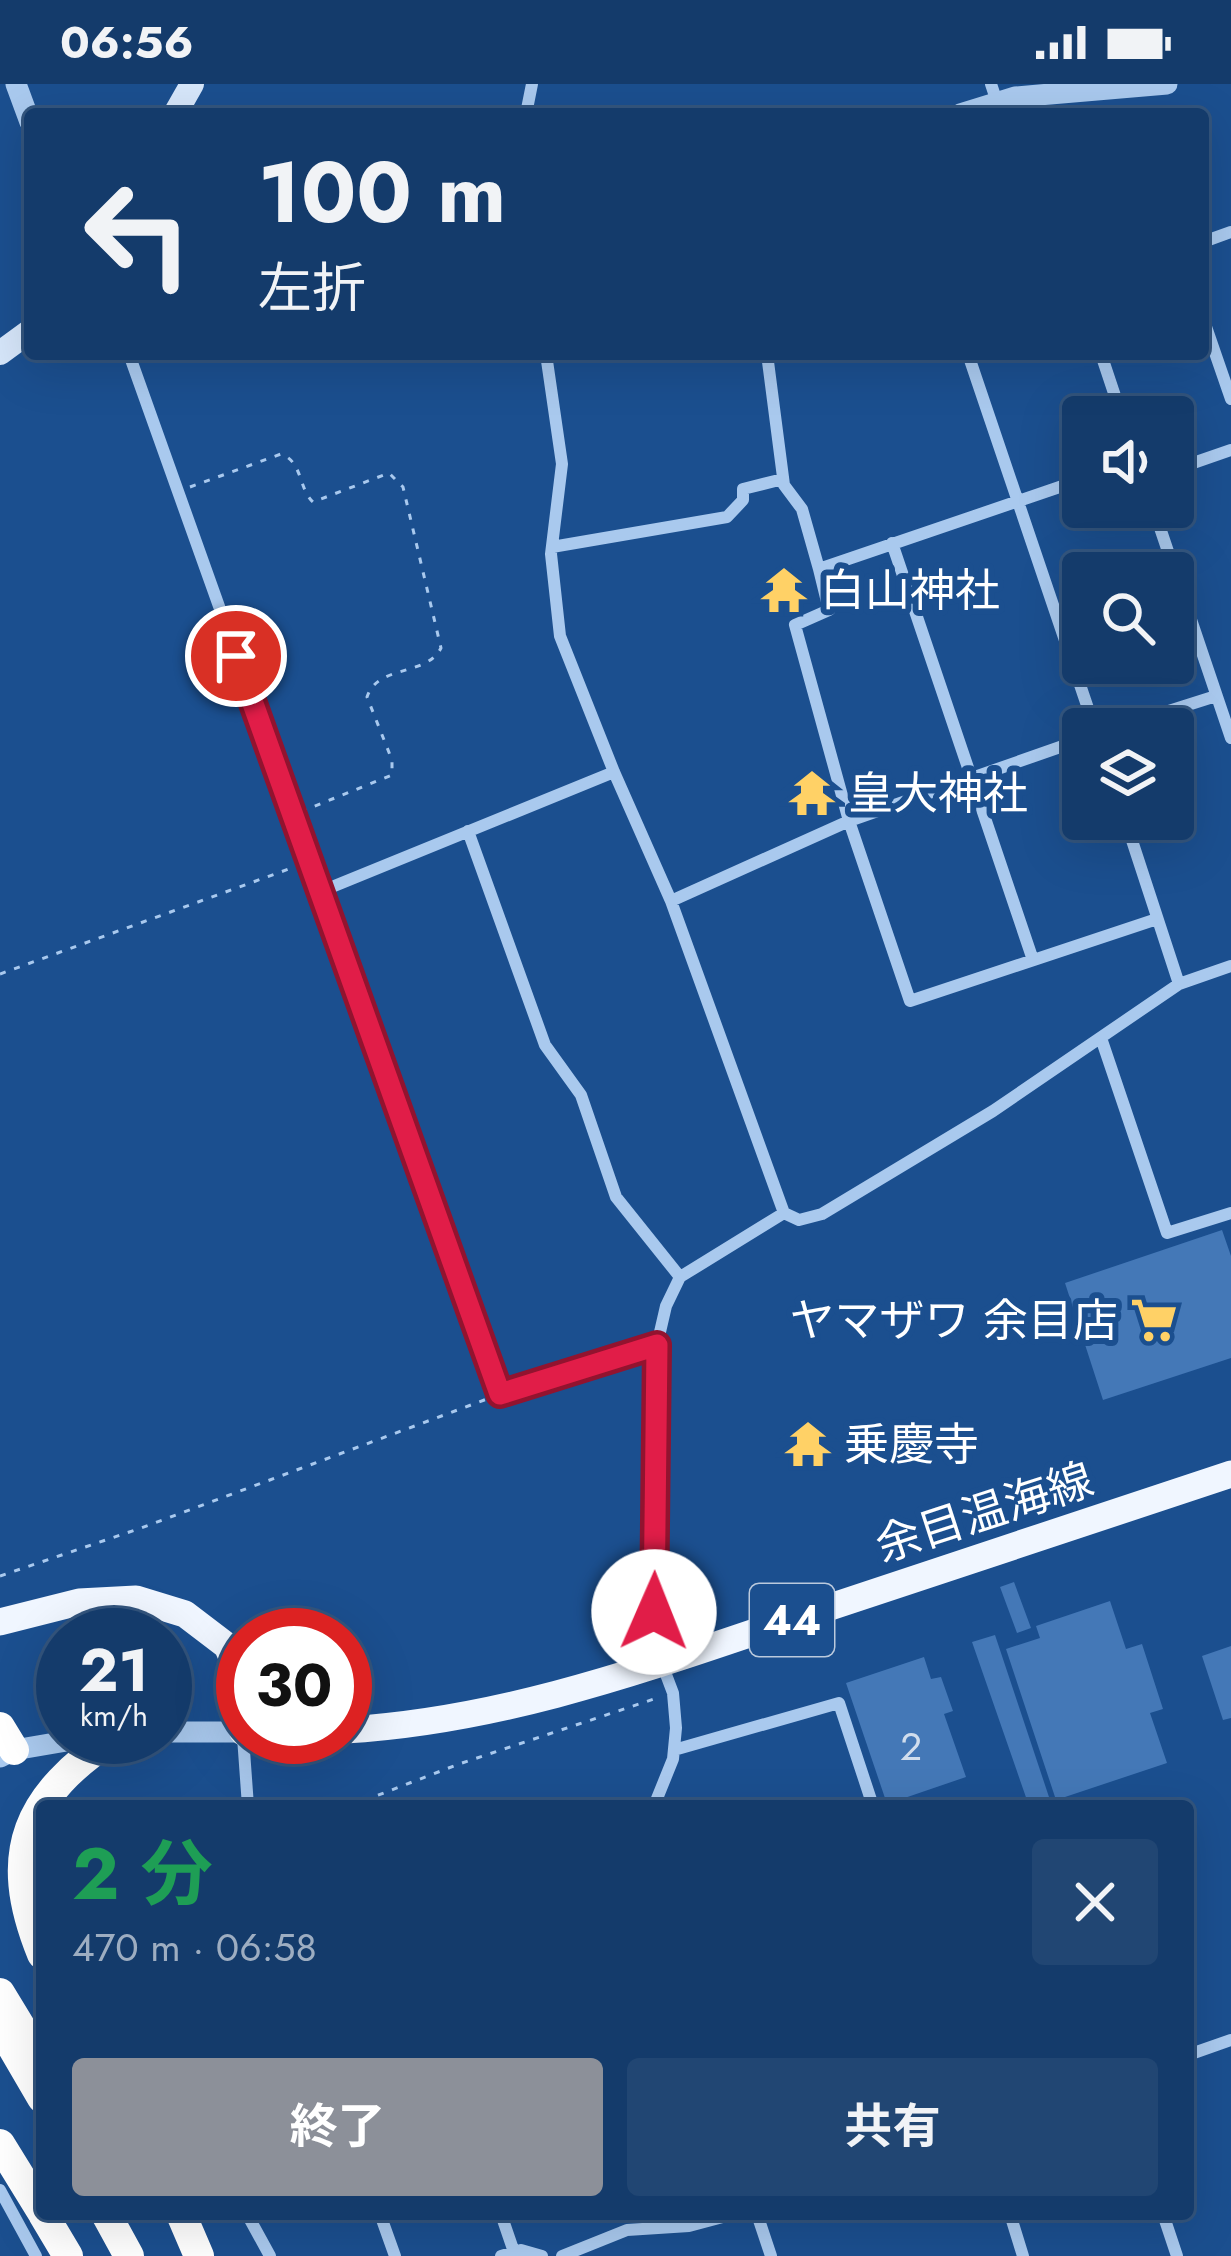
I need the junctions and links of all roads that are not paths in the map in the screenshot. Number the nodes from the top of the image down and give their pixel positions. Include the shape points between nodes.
1 (1167, 84) edge
2 (1006, 99) edge
3 (1209, 335) edge
4 (130, 360) edge
5 (547, 360) edge
6 (768, 360) edge
7 (970, 360) edge
8 (1103, 360) edge
9 (1115, 396) edge
10 (1231, 399) edge
11 (1231, 450) edge
12 (1194, 463) edge
13 (783, 479) junction
14 (1062, 486) edge
15 (1016, 500) junction
16 (1160, 528) edge
17 (892, 543) junction
18 (552, 547) junction
19 (819, 568) junction
20 (1223, 704) edge
21 (1088, 708) edge
22 (1231, 739) edge
23 (1062, 746) edge
24 (614, 772) junction
25 (972, 778) junction
26 (849, 821) junction
27 (468, 831) junction
28 (1132, 840) edge
29 (322, 890) junction
30 (671, 901) junction
31 (1157, 919) junction
32 (1033, 960) junction
33 (1231, 966) edge
34 (1179, 984) junction
35 (1100, 1038) junction
36 (784, 1213) junction
37 (1231, 1213) edge
38 (680, 1276) junction
39 (657, 1345) junction
40 (1231, 1474) edge
41 (0, 1622) edge
42 (216, 1638) edge
43 (662, 1663) junction
44 (372, 1728) edge
45 (36, 1741) edge
46 (5, 1744) edge
47 (674, 1750) junction
48 (74, 1764) edge
49 (245, 1764) edge
50 (38, 1800) edge
51 (248, 1800) edge
52 (656, 1800) edge
53 (872, 1800) edge
54 (36, 1802) edge
55 (36, 1940) edge
56 (0, 1993) edge
57 (0, 2026) edge
58 (1231, 2040) edge
59 (1194, 2053) edge
60 (36, 2054) edge
61 (36, 2088) edge
62 (0, 2144) edge
63 (0, 2190) edge
64 (36, 2202) edge
65 (47, 2220) edge
66 (109, 2220) edge
67 (128, 2220) edge
68 (184, 2220) edge
69 (251, 2220) edge
70 (382, 2220) edge
71 (502, 2220) edge
72 (712, 2220) edge
73 (759, 2220) edge
74 (1012, 2220) edge
75 (1165, 2220) edge
76 (507, 2254) edge
77 (36, 2256) edge
78 (68, 2256) edge
79 (129, 2256) edge
80 (147, 2256) edge
81 (199, 2256) edge
82 (270, 2256) edge
83 (395, 2256) edge
84 (542, 2256) edge
85 (562, 2256) edge
86 (771, 2256) edge
87 (1023, 2256) edge
88 (1177, 2256) edge

1 - 2 street
3 - 10 street
4 - 29 street
5 - 18 street via 562,464
6 - 13 street
7 - 15 street
8 - 9 street
11 - 12 street
13 - 18 street via 743,489 727,517
13 - 19 street via 802,508
14 - 15 street
15 - 17 street
15 - 21 street
16 - 20 street
17 - 19 street
17 - 25 street
18 - 24 street via 560,636
19 - 26 street via 829,610 795,625
20 - 22 street
23 - 25 street
24 - 27 street
24 - 30 street
25 - 26 street
25 - 32 street
26 - 30 street
26 - 32 street via 910,1001
27 - 29 street
27 - 38 street via 545,1045 581,1095 616,1197
28 - 31 street
29 - 39 street via 500,1394
30 - 36 street
31 - 32 street
31 - 34 street
33 - 34 street
34 - 35 street
35 - 36 street via 822,1214 799,1220
35 - 37 street via 1167,1233
36 - 38 street
38 - 39 street
39 - 43 street via 653,1640
40 - 43 main road, 余目温海線 / 44
41 - 42 main road via 79,1602 136,1599 185,1614
43 - 44 main road, 余目温海線 / 44 via 483,1714
43 - 47 street via 673,1693
45 - 46 street
47 - 52 street
47 - 53 street via 839,1703
48 - 50 highway
49 - 51 street
54 - 55 highway via 16,1862 18,1897
56 - 60 highway
57 - 61 highway
58 - 59 street
62 - 64 highway
63 - 77 street
65 - 78 highway
66 - 79 highway
67 - 80 highway
68 - 81 highway
69 - 82 street
70 - 83 street
71 - 76 street
72 - 85 street via 627,2230
73 - 86 street
74 - 87 street
75 - 88 street
76 - 84 street

